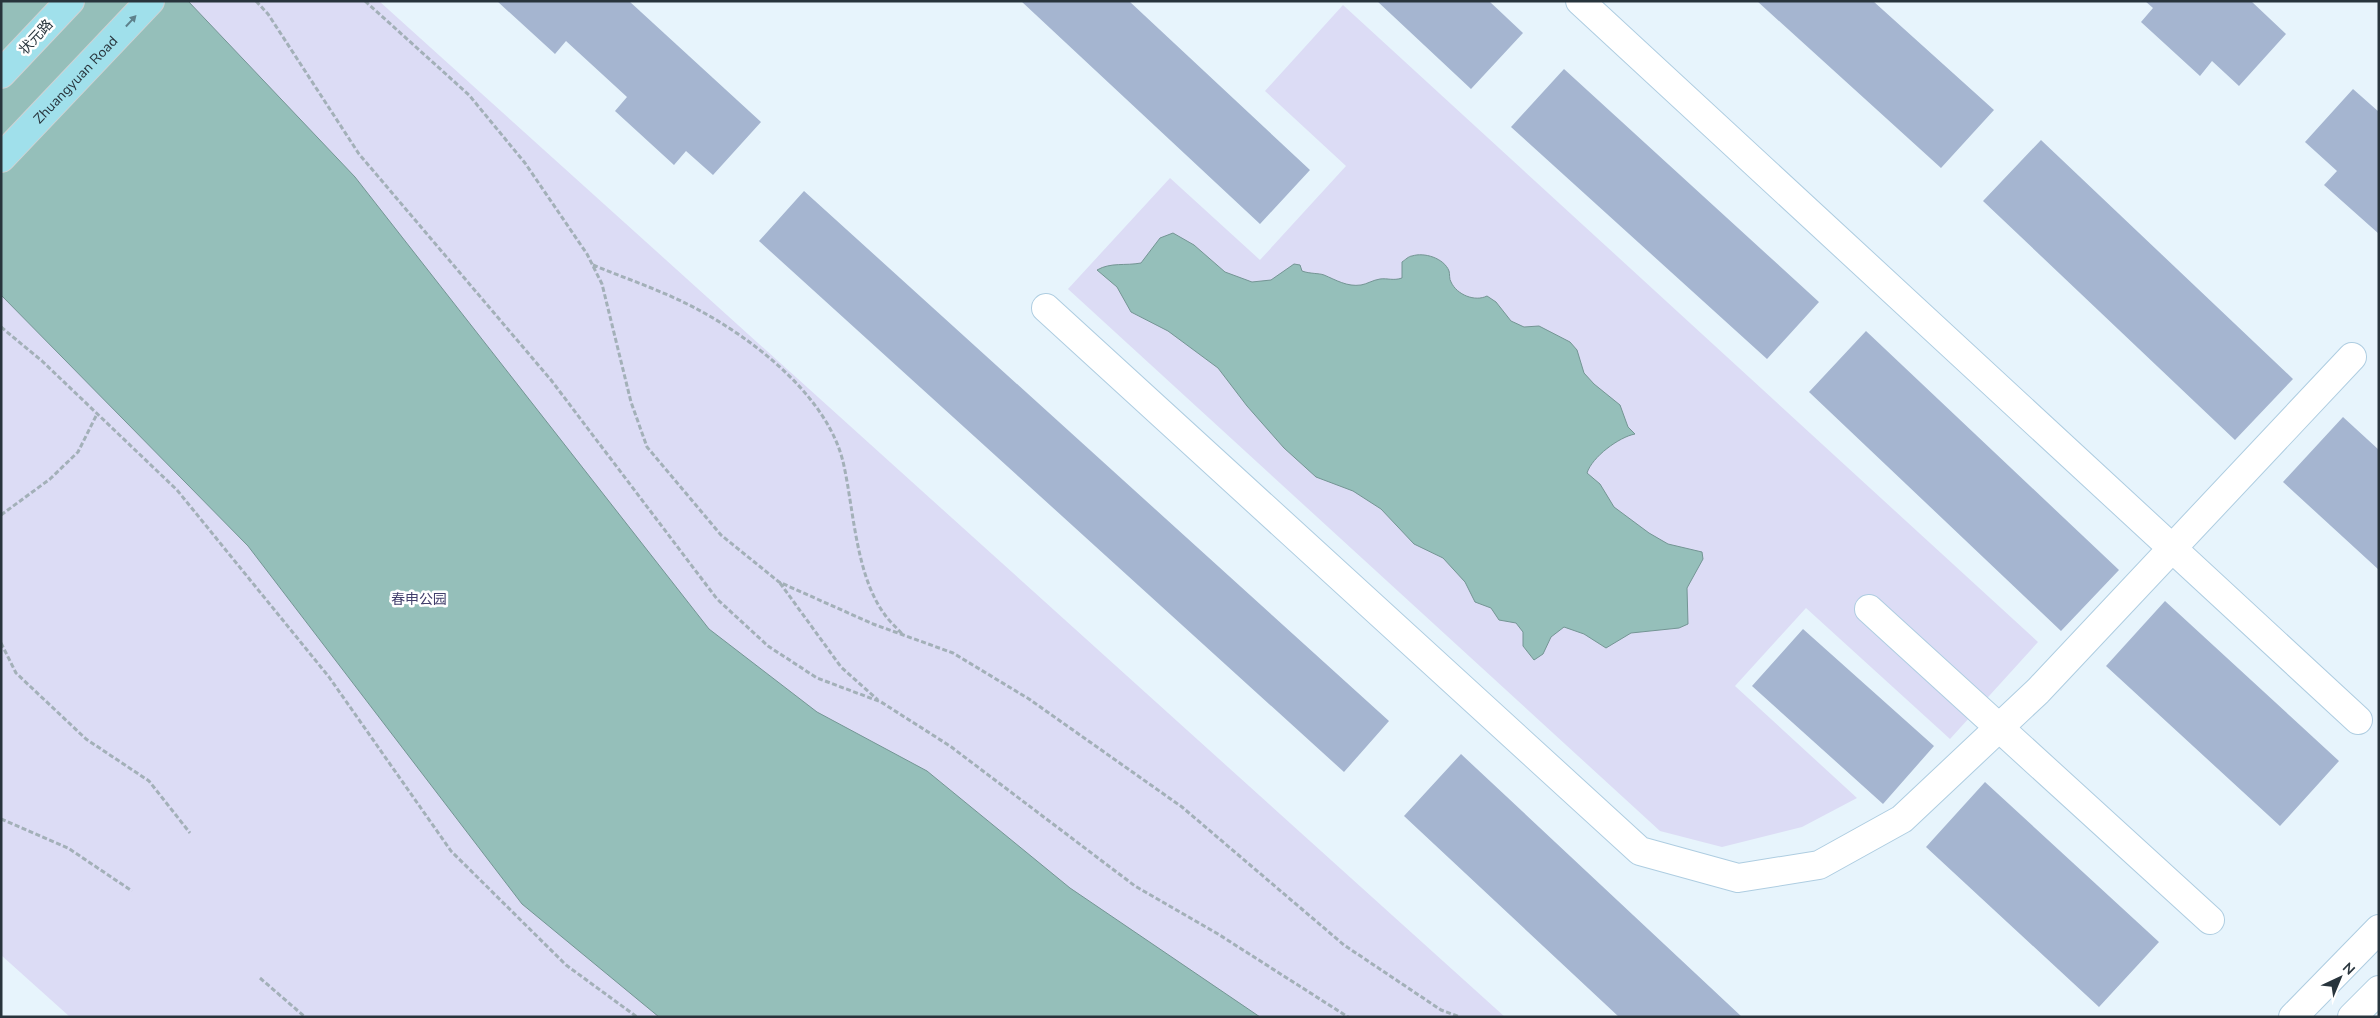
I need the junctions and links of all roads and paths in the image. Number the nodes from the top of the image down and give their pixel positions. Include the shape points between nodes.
1 (70, 1) edge
2 (150, 1) edge
3 (256, 1) edge
4 (366, 1) edge
5 (1580, 1) edge
6 (1, 74) edge
7 (1, 158) edge
8 (593, 265) junction
9 (1046, 308) dead end
10 (1, 327) edge
11 (2352, 357) dead end
12 (97, 414) junction
13 (1, 514) edge
14 (779, 582) junction
15 (1869, 609) dead end
16 (903, 635) junction
17 (1, 643) edge
18 (881, 702) junction
19 (2358, 720) dead end
20 (1, 819) edge
21 (190, 833) dead end
22 (132, 891) dead end
23 (2210, 920) dead end
24 (2379, 929) edge
25 (260, 978) dead end
26 (2379, 990) edge
27 (305, 1017) edge
28 (637, 1017) edge
29 (1348, 1017) edge
30 (1460, 1017) edge
31 (2293, 1017) edge
32 (2352, 1017) edge

1 - 6 main road, 状元路
7 -> 2 main road, Zhuangyuan Road
3 - 18 path via 268,14 360,154 552,380 717,599 768,646 817,678
4 - 8 path via 469,95 525,163
5 - 19 street
8 - 14 path via 602,284 631,402 646,447 721,535
8 - 16 path via 694,307 734,331 775,363 806,395 830,424 844,463 855,532 873,593 884,614
9 - 11 street via 1640,850 1738,878 1819,865 1902,819 2038,691
10 - 12 path
12 - 13 path via 78,452 50,479
12 - 28 path via 177,490 330,677 451,851 566,965
14 - 16 path
14 - 18 path via 841,668
15 - 23 street
16 - 30 path via 953,653 1028,698 1182,807 1344,945 1441,1010
17 - 21 path via 16,673 86,739 148,781
18 - 29 path via 950,746 1135,886 1218,934
20 - 22 path via 68,848
24 - 31 street
25 - 27 path
26 - 32 street

